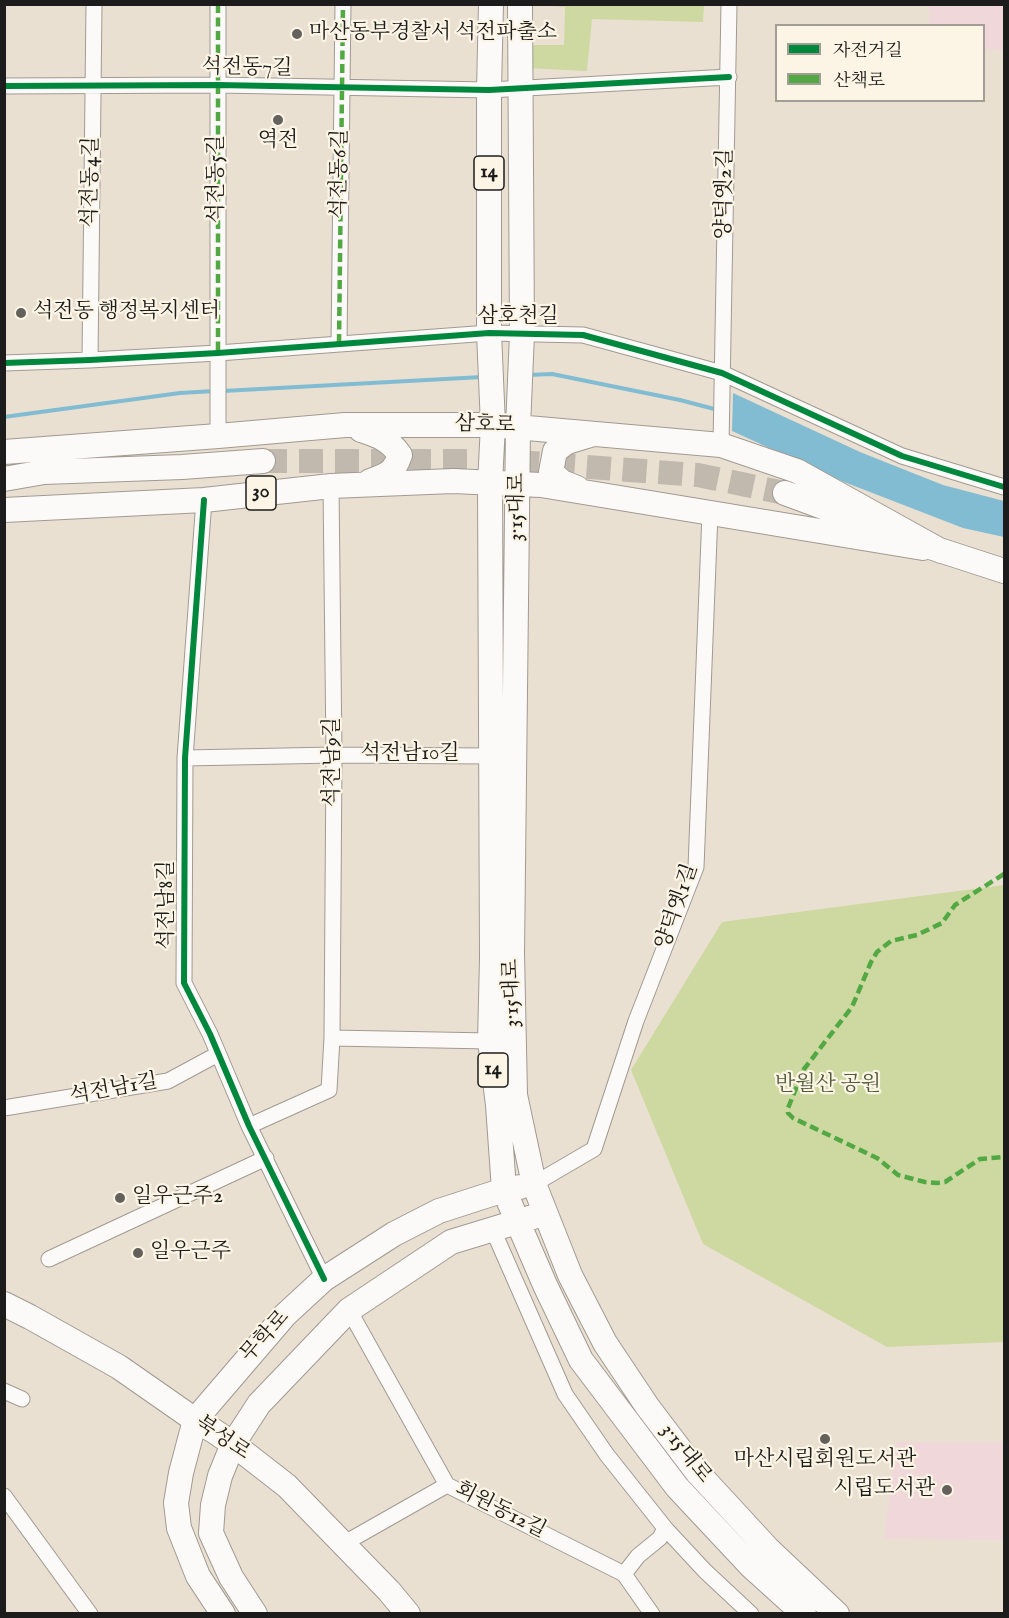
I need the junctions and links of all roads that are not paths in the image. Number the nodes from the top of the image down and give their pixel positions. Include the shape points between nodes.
1 (94, 4) edge
2 (218, 4) edge
3 (343, 4) edge
4 (491, 4) edge
5 (520, 4) edge
6 (729, 4) edge
7 (729, 77) junction
8 (218, 85) junction
9 (4, 86) edge
10 (93, 86) junction
11 (342, 87) junction
12 (519, 89) junction
13 (489, 90) junction
14 (490, 337) junction
15 (522, 337) junction
16 (339, 343) junction
17 (218, 358) junction
18 (90, 360) junction
19 (4, 363) edge
20 (722, 378) junction
21 (493, 419) junction
22 (519, 420) junction
23 (345, 425) junction
24 (218, 431) junction
25 (598, 433) junction
26 (721, 438) junction
27 (4, 452) edge
28 (262, 461) tunnel mouth
29 (4, 479) edge
30 (490, 483) junction
31 (518, 484) junction
32 (359, 485) junction
33 (331, 486) junction
34 (1005, 487) edge
35 (590, 493) junction
36 (785, 493) tunnel mouth
37 (204, 500) junction
38 (4, 510) edge
39 (710, 513) junction
40 (940, 551) junction
41 (1005, 571) edge
42 (334, 755) junction
43 (491, 756) junction
44 (185, 758) junction
45 (332, 1038) junction
46 (490, 1041) junction
47 (218, 1054) junction
48 (4, 1108) edge
49 (249, 1126) junction
50 (266, 1158) junction
51 (534, 1184) junction
52 (504, 1190) junction
53 (545, 1214) junction
54 (518, 1222) junction
55 (493, 1230) junction
56 (49, 1259) dead end
57 (324, 1279) junction
58 (4, 1304) edge
59 (349, 1310) junction
60 (4, 1391) edge
61 (22, 1399) dead end
62 (195, 1420) junction
63 (233, 1444) junction
64 (447, 1485) junction
65 (4, 1496) edge
66 (664, 1528) junction
67 (343, 1544) junction
68 (624, 1574) junction
69 (90, 1614) edge
70 (223, 1614) edge
71 (255, 1614) edge
72 (408, 1614) edge
73 (652, 1614) edge
74 (751, 1614) edge
75 (804, 1614) edge
76 (837, 1614) edge

1 - 10 street, 석전동4길
2 - 8 street, 석전동5길
3 - 11 street, 석전동6길
4 - 13 main road, 14
5 - 12 main road, 14
6 - 7 street, 양덕옛2길
7 - 12 street, 석전동7길
7 - 20 street, 양덕옛2길
8 - 10 street, 석전동7길
8 - 11 street, 석전동7길
8 - 17 street, 석전동5길
9 - 10 street, 석전동7길
10 - 18 street, 석전동4길
11 - 13 street, 석전동7길
11 - 16 street, 석전동6길
12 - 13 street, 석전동7길
12 - 15 main road, 14
13 - 14 main road, 14
14 - 15 street, 삼호천길
14 - 16 street, 삼호천길
14 - 21 main road, 14
15 - 20 street, 삼호천길 via 583,335
15 - 22 main road, 14
16 - 17 street, 삼호천길
17 - 18 street, 삼호천길
17 - 24 street, 석전동5길
18 - 19 street, 삼호천길
20 - 26 street, 양덕옛2길
20 - 34 street, 삼호천길 via 902,456
21 - 22 main road, 삼호로
21 - 23 main road, 삼호로
21 - 30 main road, 3·15대로 / 14
22 - 25 main road, 삼호로
22 - 31 main road, 3·15대로 / 14
23 - 24 main road, 삼호로
23 - 32 main road via 392,443 400,455 386,476
24 - 27 main road, 삼호로
25 - 26 main road, 삼호로
25 - 35 main road via 567,442 555,451 551,472 562,482
26 - 40 main road, 삼호로 via 797,471
28 - 29 main road via 44,472
30 - 31 main road, 삼호로 / 30
30 - 32 main road, 삼호로 / 30
30 - 43 main road, 3·15대로 / 14
31 - 35 main road, 삼호로
31 - 51 main road, 3·15대로 / 14 via 512,953 515,1095
32 - 33 main road, 삼호로 / 30
33 - 37 main road, 삼호로 / 30
33 - 42 street, 석전남9길
35 - 39 main road, 삼호로
36 - 40 main road, 삼호로
37 - 38 main road, 삼호로 / 30
37 - 44 street, 석전남8길
39 - 40 main road, 삼호로
39 - 51 street, 양덕옛1길 via 696,867 636,1021 594,1149
40 - 41 main road, 삼호로
42 - 43 street, 석전남10길
42 - 44 street, 석전남10길
42 - 45 street, 석전남9길
43 - 46 main road, 3·15대로 / 14
44 - 47 street, 석전남8길 via 184,983
45 - 46 street
45 - 49 street, 석전남9길 via 329,1090
46 - 52 main road, 3·15대로 / 14
47 - 48 street, 석전남1길 via 168,1081
47 - 49 street, 석전남8길
49 - 50 street, 석전남8길
50 - 56 street
50 - 57 street, 석전남8길
51 - 52 main road, 무학로
51 - 53 main road, 3·15대로 / 14
52 - 54 main road, 3·15대로 / 14
52 - 57 main road, 무학로 via 439,1211 394,1234
53 - 54 main road, 무학로
53 - 76 main road, 3·15대로 / 14 via 570,1275 605,1343 647,1406 705,1481 768,1549
54 - 55 main road, 무학로
54 - 75 main road, 3·15대로 / 14 via 581,1360 677,1487 751,1566
55 - 59 main road, 무학로 via 451,1242
55 - 66 street via 565,1394
57 - 62 main road, 무학로 via 285,1315
58 - 62 main road, 북성로 via 119,1367
59 - 63 main road, 무학로 via 259,1404
59 - 64 street, 회원동12길
60 - 61 street
62 - 63 main road, 북성로
62 - 70 main road, 무학로 via 176,1503 179,1528 198,1576
63 - 67 main road, 북성로 via 287,1486
63 - 71 main road, 무학로 via 220,1476 211,1533 231,1577
64 - 67 street
64 - 68 street, 회원동12길
65 - 69 street
66 - 68 street via 660,1538
66 - 74 street
67 - 72 main road, 북성로
68 - 73 street, 회원동12길

